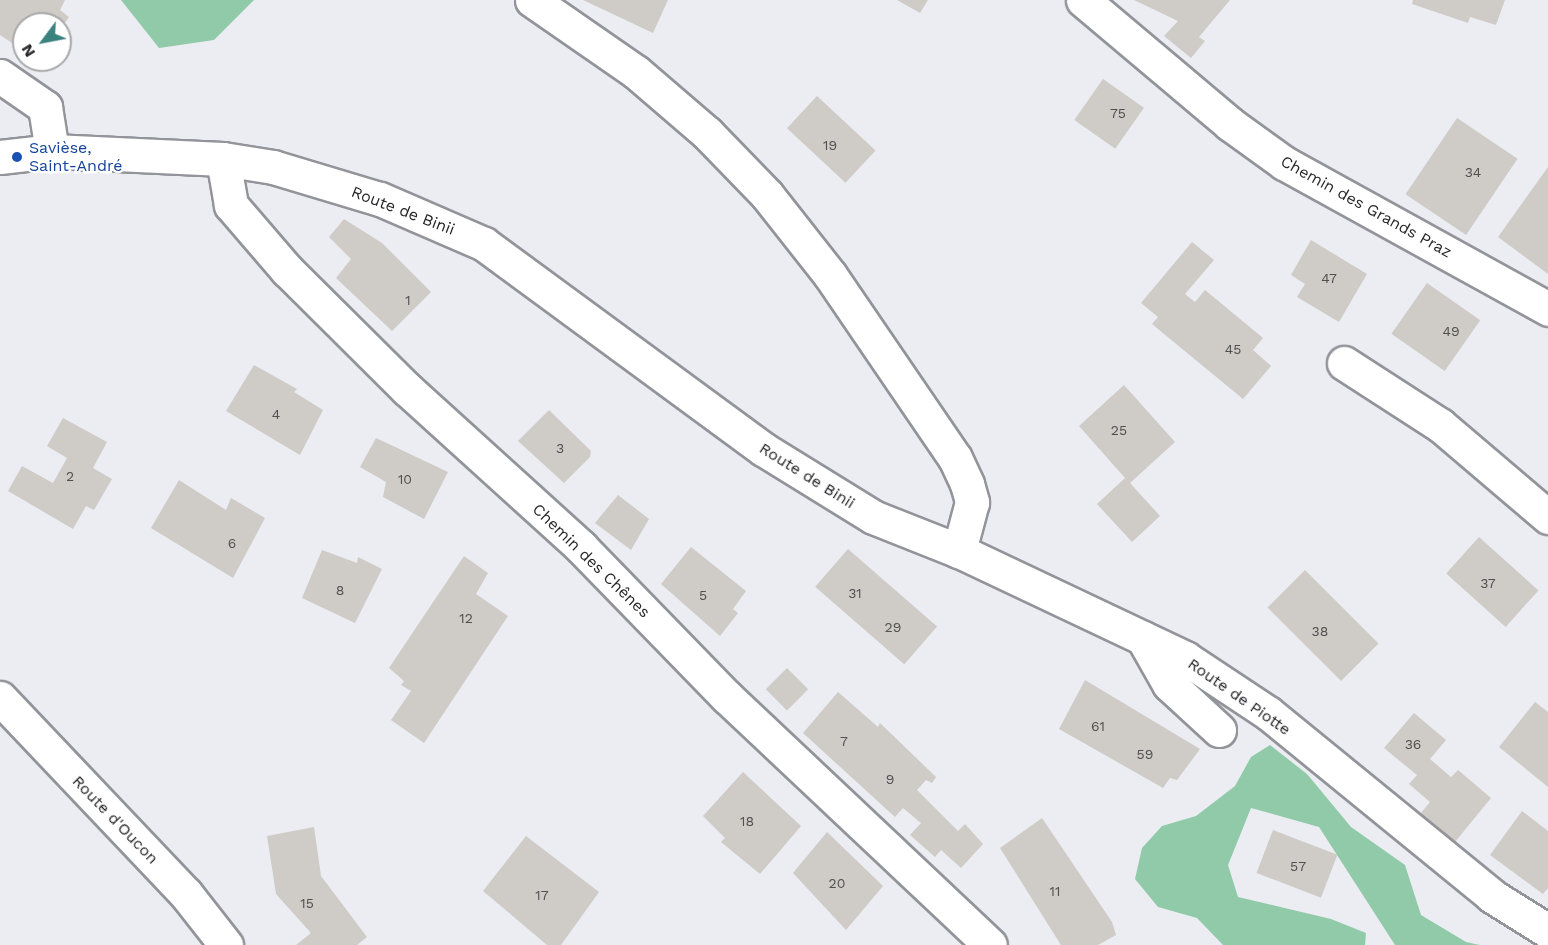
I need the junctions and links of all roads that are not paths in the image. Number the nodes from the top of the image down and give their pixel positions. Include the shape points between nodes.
1 (532, 0) edge
2 (1083, 0) edge
3 (0, 76) edge
4 (52, 151) junction
5 (0, 157) edge
6 (223, 159) junction
7 (1548, 309) edge
8 (1344, 363) dead end
9 (1548, 517) edge
10 (959, 551) junction
11 (1143, 638) junction
12 (0, 699) edge
13 (1219, 730) dead end
14 (1548, 931) edge
15 (226, 945) edge
16 (990, 945) edge

1 - 10 street via 636,72 707,133 767,195 831,275 955,458 968,484 972,502
2 - 7 street, Chemin des Grands Praz via 1230,124 1284,163
3 - 4 street via 45,107
4 - 5 street, Route de Binii
4 - 6 street, Route de Binii
6 - 10 street, Route de Binii via 273,167 380,199 484,244 763,449 873,517
6 - 16 street, Chemin des Chênes via 231,205 287,270 407,390 580,547 727,697
8 - 9 street via 1440,424
10 - 11 street, Route de Piotte
11 - 13 street via 1169,684
11 - 14 street, Route de Piotte via 1185,658 1268,713 1492,896
12 - 15 street, Route d'Oucon via 186,894

